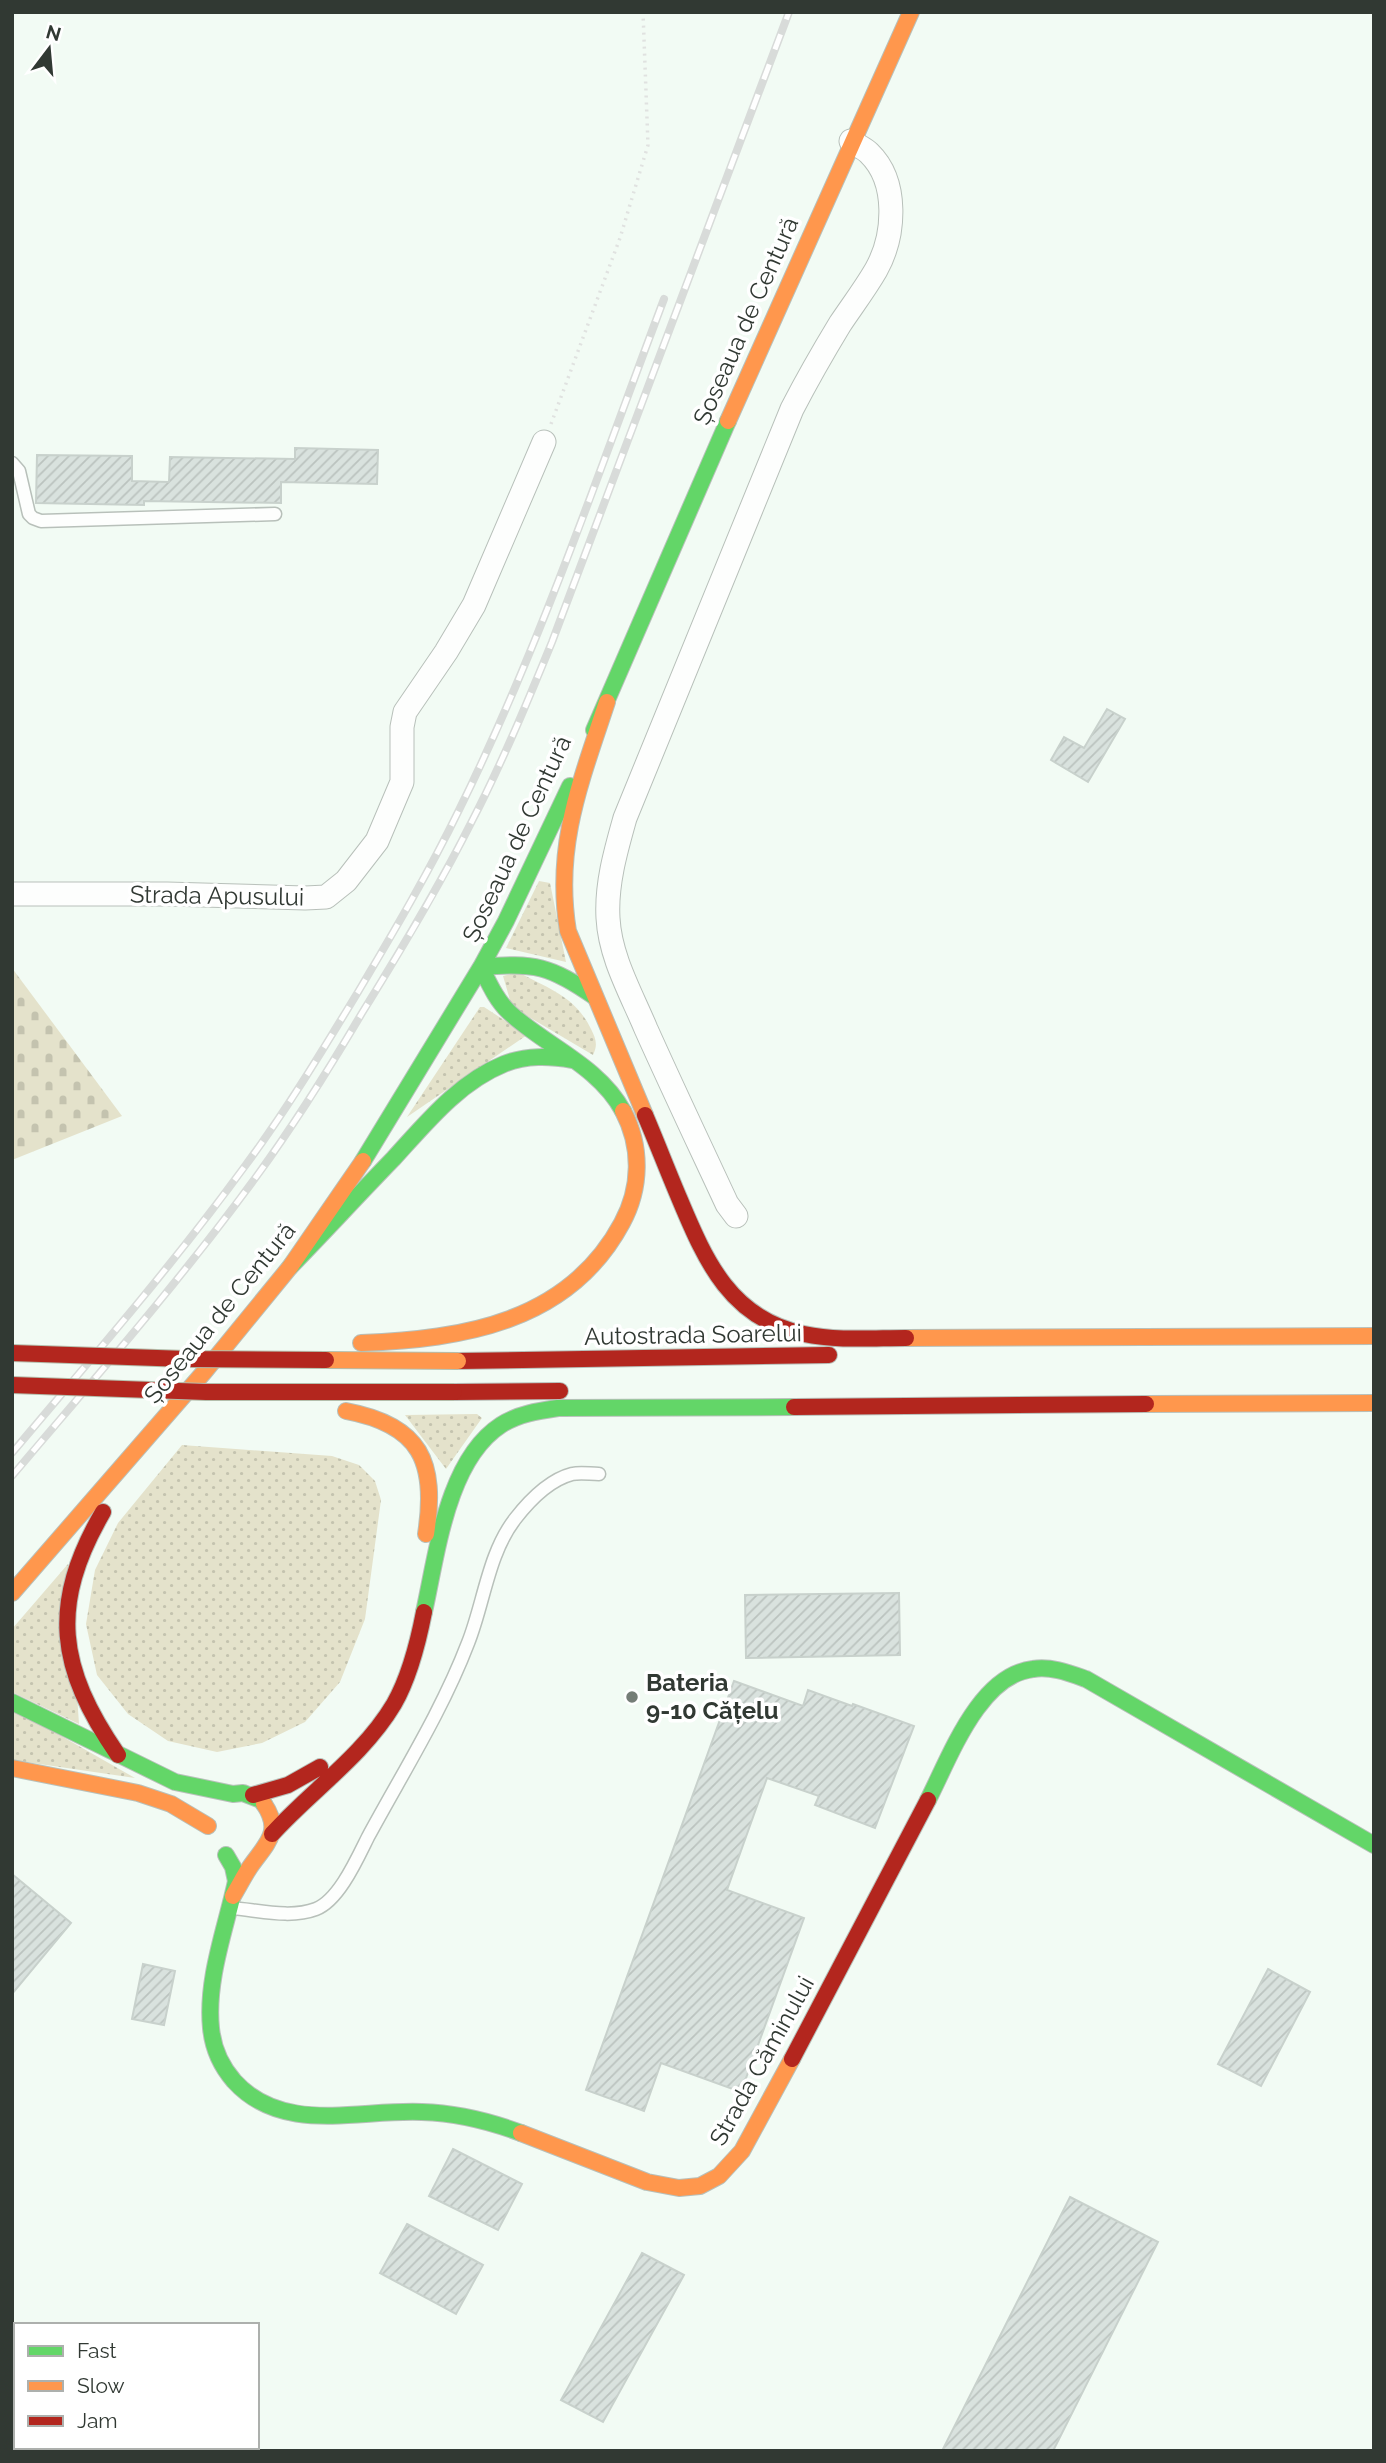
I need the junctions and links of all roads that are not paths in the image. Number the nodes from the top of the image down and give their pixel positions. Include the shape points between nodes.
1 (911, 12) edge
2 (851, 141) junction
3 (544, 442) road end
4 (12, 463) edge
5 (275, 514) dead end
6 (607, 702) junction
7 (12, 894) edge
8 (481, 967) junction
9 (595, 997) junction
10 (652, 1042) junction
11 (618, 1055) junction
12 (573, 1060) junction
13 (736, 1216) dead end
14 (290, 1267) junction
15 (1374, 1336) edge
16 (202, 1341) dead end
17 (254, 1343) dead end
18 (348, 1343) dead end
19 (1374, 1352) edge
20 (12, 1353) edge
21 (1254, 1353) dead end
22 (841, 1355) dead end
23 (12, 1385) edge
24 (577, 1391) dead end
25 (12, 1401) edge
26 (1374, 1404) edge
27 (256, 1408) dead end
28 (339, 1411) dead end
29 (151, 1433) junction
30 (599, 1474) dead end
31 (12, 1593) edge
32 (12, 1702) edge
33 (118, 1755) junction
34 (12, 1768) edge
35 (233, 1794) junction
36 (253, 1795) junction
37 (272, 1834) junction
38 (216, 1842) junction
39 (1374, 1845) edge
40 (263, 1850) junction
41 (232, 1902) junction

1 - 2 main road, Șoseaua de Centură
2 - 6 main road, Șoseaua de Centură
2 - 10 street via 869,153 889,194 886,247 792,409 641,777 614,856 608,916 611,944
3 - 7 street, Strada Apusului via 474,606 405,712 402,782 377,841 346,881 327,897 304,898
4 - 5 lane via 19,471 29,514 41,521
6 - 8 main road, Șoseaua de Centură
6 - 9 main road via 583,777 561,875 568,931
8 - 9 main road via 538,966 564,976
8 - 12 main road via 509,1012
8 - 14 main road, Șoseaua de Centură via 365,1159
9 - 11 main road
10 - 11 street
10 - 13 street
11 - 15 main road via 702,1252 734,1298 769,1325 826,1338
12 - 14 main road via 534,1055 491,1069 466,1086
12 - 18 main road via 599,1077 619,1103 638,1164 626,1217 596,1265 567,1290 501,1323 419,1341
14 - 29 main road, Șoseaua de Centură
16 - 17 main road
19 - 21 main road
20 - 22 main road, Autostrada Soarelui, bridge via 224,1360
23 - 24 main road, bridge via 206,1392
25 - 27 main road
26 - 37 main road via 558,1408 523,1414 481,1442 459,1480 446,1516 412,1662 391,1709 359,1752
28 - 36 main road via 372,1415 401,1429 425,1462 431,1495 429,1516 408,1614 387,1685 345,1745 296,1782
29 - 31 main road, Șoseaua de Centură
29 - 33 main road via 84,1543 68,1611 68,1647 77,1683 98,1729
30 - 41 lane via 556,1480 515,1519 500,1543 450,1683 333,1897 317,1909 293,1914
32 - 33 main road
33 - 35 main road via 175,1782
34 - 38 main road via 171,1804
35 - 36 main road
35 - 38 main road via 218,1802 209,1818
36 - 37 main road via 268,1807
37 - 40 main road
38 - 40 main road via 247,1858
38 - 41 main road, Strada Căminului via 233,1867
39 - 41 main road, Strada Căminului via 1086,1679 1055,1668 1011,1674 987,1693 970,1718 748,2143 726,2171 709,2182 674,2189 449,2113 309,2117 281,2112 246,2096 214,2051 209,2020
40 - 41 main road

